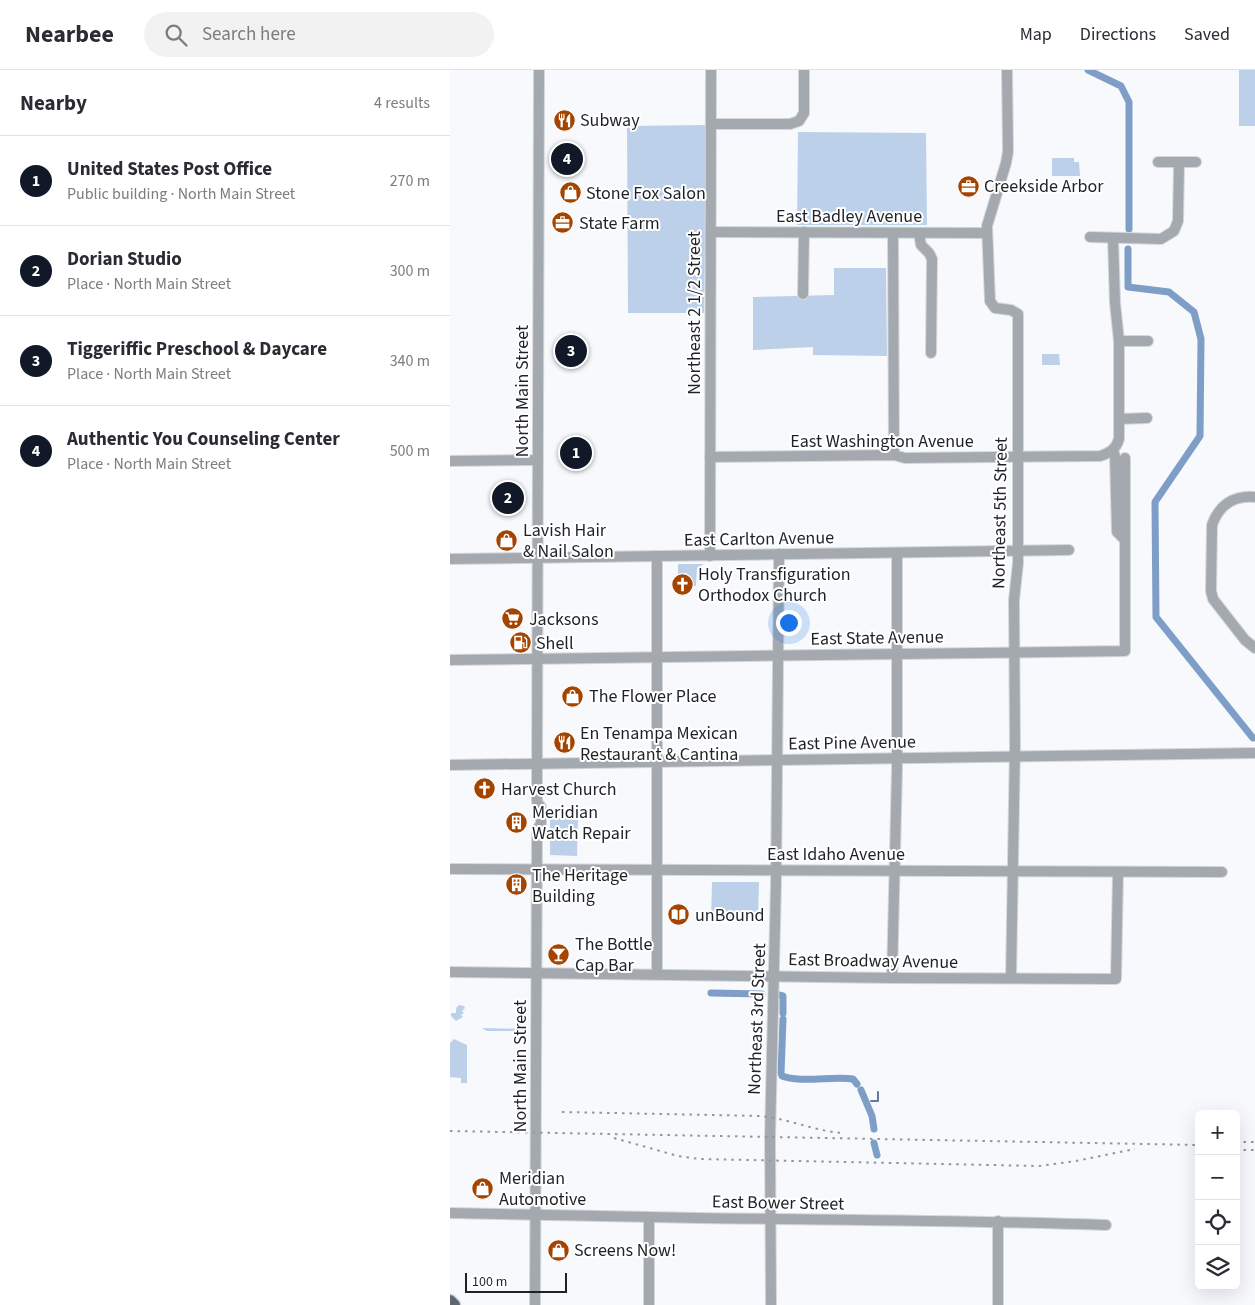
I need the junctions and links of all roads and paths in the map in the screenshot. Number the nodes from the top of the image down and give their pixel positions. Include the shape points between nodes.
1 (539, 70) edge
2 (711, 70) edge
3 (804, 70) edge
4 (1007, 70) edge
5 (711, 124) junction
6 (1158, 162) dead end
7 (1179, 162) junction
8 (1196, 162) dead end
9 (711, 232) junction
10 (804, 232) junction
11 (893, 233) junction
12 (919, 233) junction
13 (988, 233) junction
14 (1090, 237) dead end
15 (1114, 238) junction
16 (803, 294) dead end
17 (1119, 341) junction
18 (1148, 341) dead end
19 (931, 353) dead end
20 (1147, 418) dead end
21 (1119, 419) junction
22 (1113, 451) junction
23 (894, 455) junction
24 (710, 457) junction
25 (1018, 457) junction
26 (1125, 458) dead end
27 (538, 460) junction
28 (450, 461) edge
29 (1255, 497) edge
30 (1124, 540) junction
31 (1069, 550) dead end
32 (1018, 551) junction
33 (897, 553) junction
34 (779, 554) junction
35 (658, 556) junction
36 (710, 556) junction
37 (538, 558) junction
38 (450, 559) edge
39 (1255, 648) edge
40 (1015, 652) junction
41 (897, 654) junction
42 (779, 656) junction
43 (657, 657) junction
44 (538, 659) junction
45 (450, 660) edge
46 (1255, 753) edge
47 (1015, 757) junction
48 (897, 759) junction
49 (778, 760) junction
50 (657, 762) junction
51 (537, 764) junction
52 (450, 765) edge
53 (450, 869) edge
54 (538, 869) junction
55 (657, 870) junction
56 (776, 870) junction
57 (895, 871) junction
58 (1013, 872) junction
59 (1118, 872) junction
60 (1222, 872) dead end
61 (450, 972) edge
62 (537, 973) junction
63 (657, 974) junction
64 (775, 976) junction
65 (892, 978) junction
66 (1011, 978) junction
67 (450, 1213) edge
68 (536, 1214) junction
69 (650, 1218) junction
70 (770, 1219) junction
71 (998, 1221) junction
72 (1106, 1225) dead end
73 (450, 1301) edge
74 (454, 1305) edge
75 (535, 1305) edge
76 (649, 1305) edge
77 (771, 1305) edge
78 (998, 1305) edge

1 - 27 street, North Main Street
2 - 5 street, Northeast 2 1/2 Street
3 - 5 street via 804,113 799,121 790,124
4 - 13 street, Northeast 5th Street via 1008,152 987,226
5 - 9 street, Northeast 2 1/2 Street
6 - 7 street
7 - 8 street
7 - 15 street via 1178,221 1174,231 1161,239
9 - 10 street, East Badley Avenue
9 - 24 street, Northeast 2 1/2 Street
10 - 11 street, East Badley Avenue
10 - 16 street
11 - 12 street, East Badley Avenue
11 - 23 street
12 - 13 street, East Badley Avenue
12 - 19 street via 921,245 932,260
13 - 25 street, Northeast 5th Street via 990,301 995,308 1018,314
14 - 15 street
15 - 17 street
17 - 18 street
17 - 21 street
20 - 21 street
21 - 22 street via 1119,439
22 - 25 street, East Washington Avenue via 1100,456
22 - 30 street via 1116,532
23 - 24 street, East Washington Avenue
23 - 25 street, East Washington Avenue via 906,458
24 - 36 street, Northeast 2 1/2 Street
25 - 32 street, Northeast 5th Street
26 - 30 street
27 - 28 street
27 - 37 street, North Main Street
29 - 39 street via 1239,497 1219,510 1212,525 1211,591 1213,599 1244,640
30 - 40 street, East State Avenue via 1125,651
31 - 32 street, East Carlton Avenue
32 - 33 street, East Carlton Avenue
32 - 40 street, Northeast 5th Street via 1014,600
33 - 34 street, East Carlton Avenue
33 - 41 street
34 - 36 street, East Carlton Avenue
34 - 42 street, Northeast 3rd Street
35 - 36 street, East Carlton Avenue
35 - 37 street, East Carlton Avenue
35 - 43 street
37 - 38 street, East Carlton Avenue
37 - 44 street, North Main Street
40 - 41 street, East State Avenue
40 - 47 street, Northeast 5th Street
41 - 42 street, East State Avenue
41 - 48 street
42 - 43 street, East State Avenue
42 - 49 street, Northeast 3rd Street
43 - 44 street, East State Avenue
43 - 50 street
44 - 45 street, East State Avenue
44 - 51 street, North Main Street
46 - 47 street, East Pine Avenue
47 - 48 street, East Pine Avenue
47 - 58 street, Northeast 5th Street
48 - 49 street, East Pine Avenue
48 - 57 street
49 - 50 street, East Pine Avenue
49 - 56 street, Northeast 3rd Street
50 - 51 street, East Pine Avenue
50 - 55 street
51 - 52 street, East Pine Avenue
51 - 54 street, North Main Street via 534,824 538,828
53 - 54 street, East Idaho Avenue
54 - 55 street, East Idaho Avenue
54 - 62 street, North Main Street
55 - 56 street, East Idaho Avenue
55 - 63 street
56 - 57 street, East Idaho Avenue
56 - 64 street, Northeast 3rd Street
57 - 58 street, East Idaho Avenue
57 - 65 street
58 - 59 street, East Idaho Avenue
58 - 66 street, Northeast 5th Street
59 - 60 street, East Idaho Avenue
59 - 66 street, East Broadway Avenue via 1116,978
61 - 62 street, East Broadway Avenue
62 - 63 street, East Broadway Avenue
62 - 68 street, North Main Street
63 - 64 street, East Broadway Avenue
64 - 65 street, East Broadway Avenue
64 - 70 street, Northeast 3rd Street
65 - 66 street, East Broadway Avenue
67 - 68 street, East Bower Street
68 - 69 street, East Bower Street
68 - 75 street, North Main Street
69 - 70 street, East Bower Street
69 - 76 street
70 - 71 street, East Bower Street
70 - 77 street, Northeast 3rd Street
71 - 72 street, East Bower Street
71 - 78 street
73 - 74 main road

